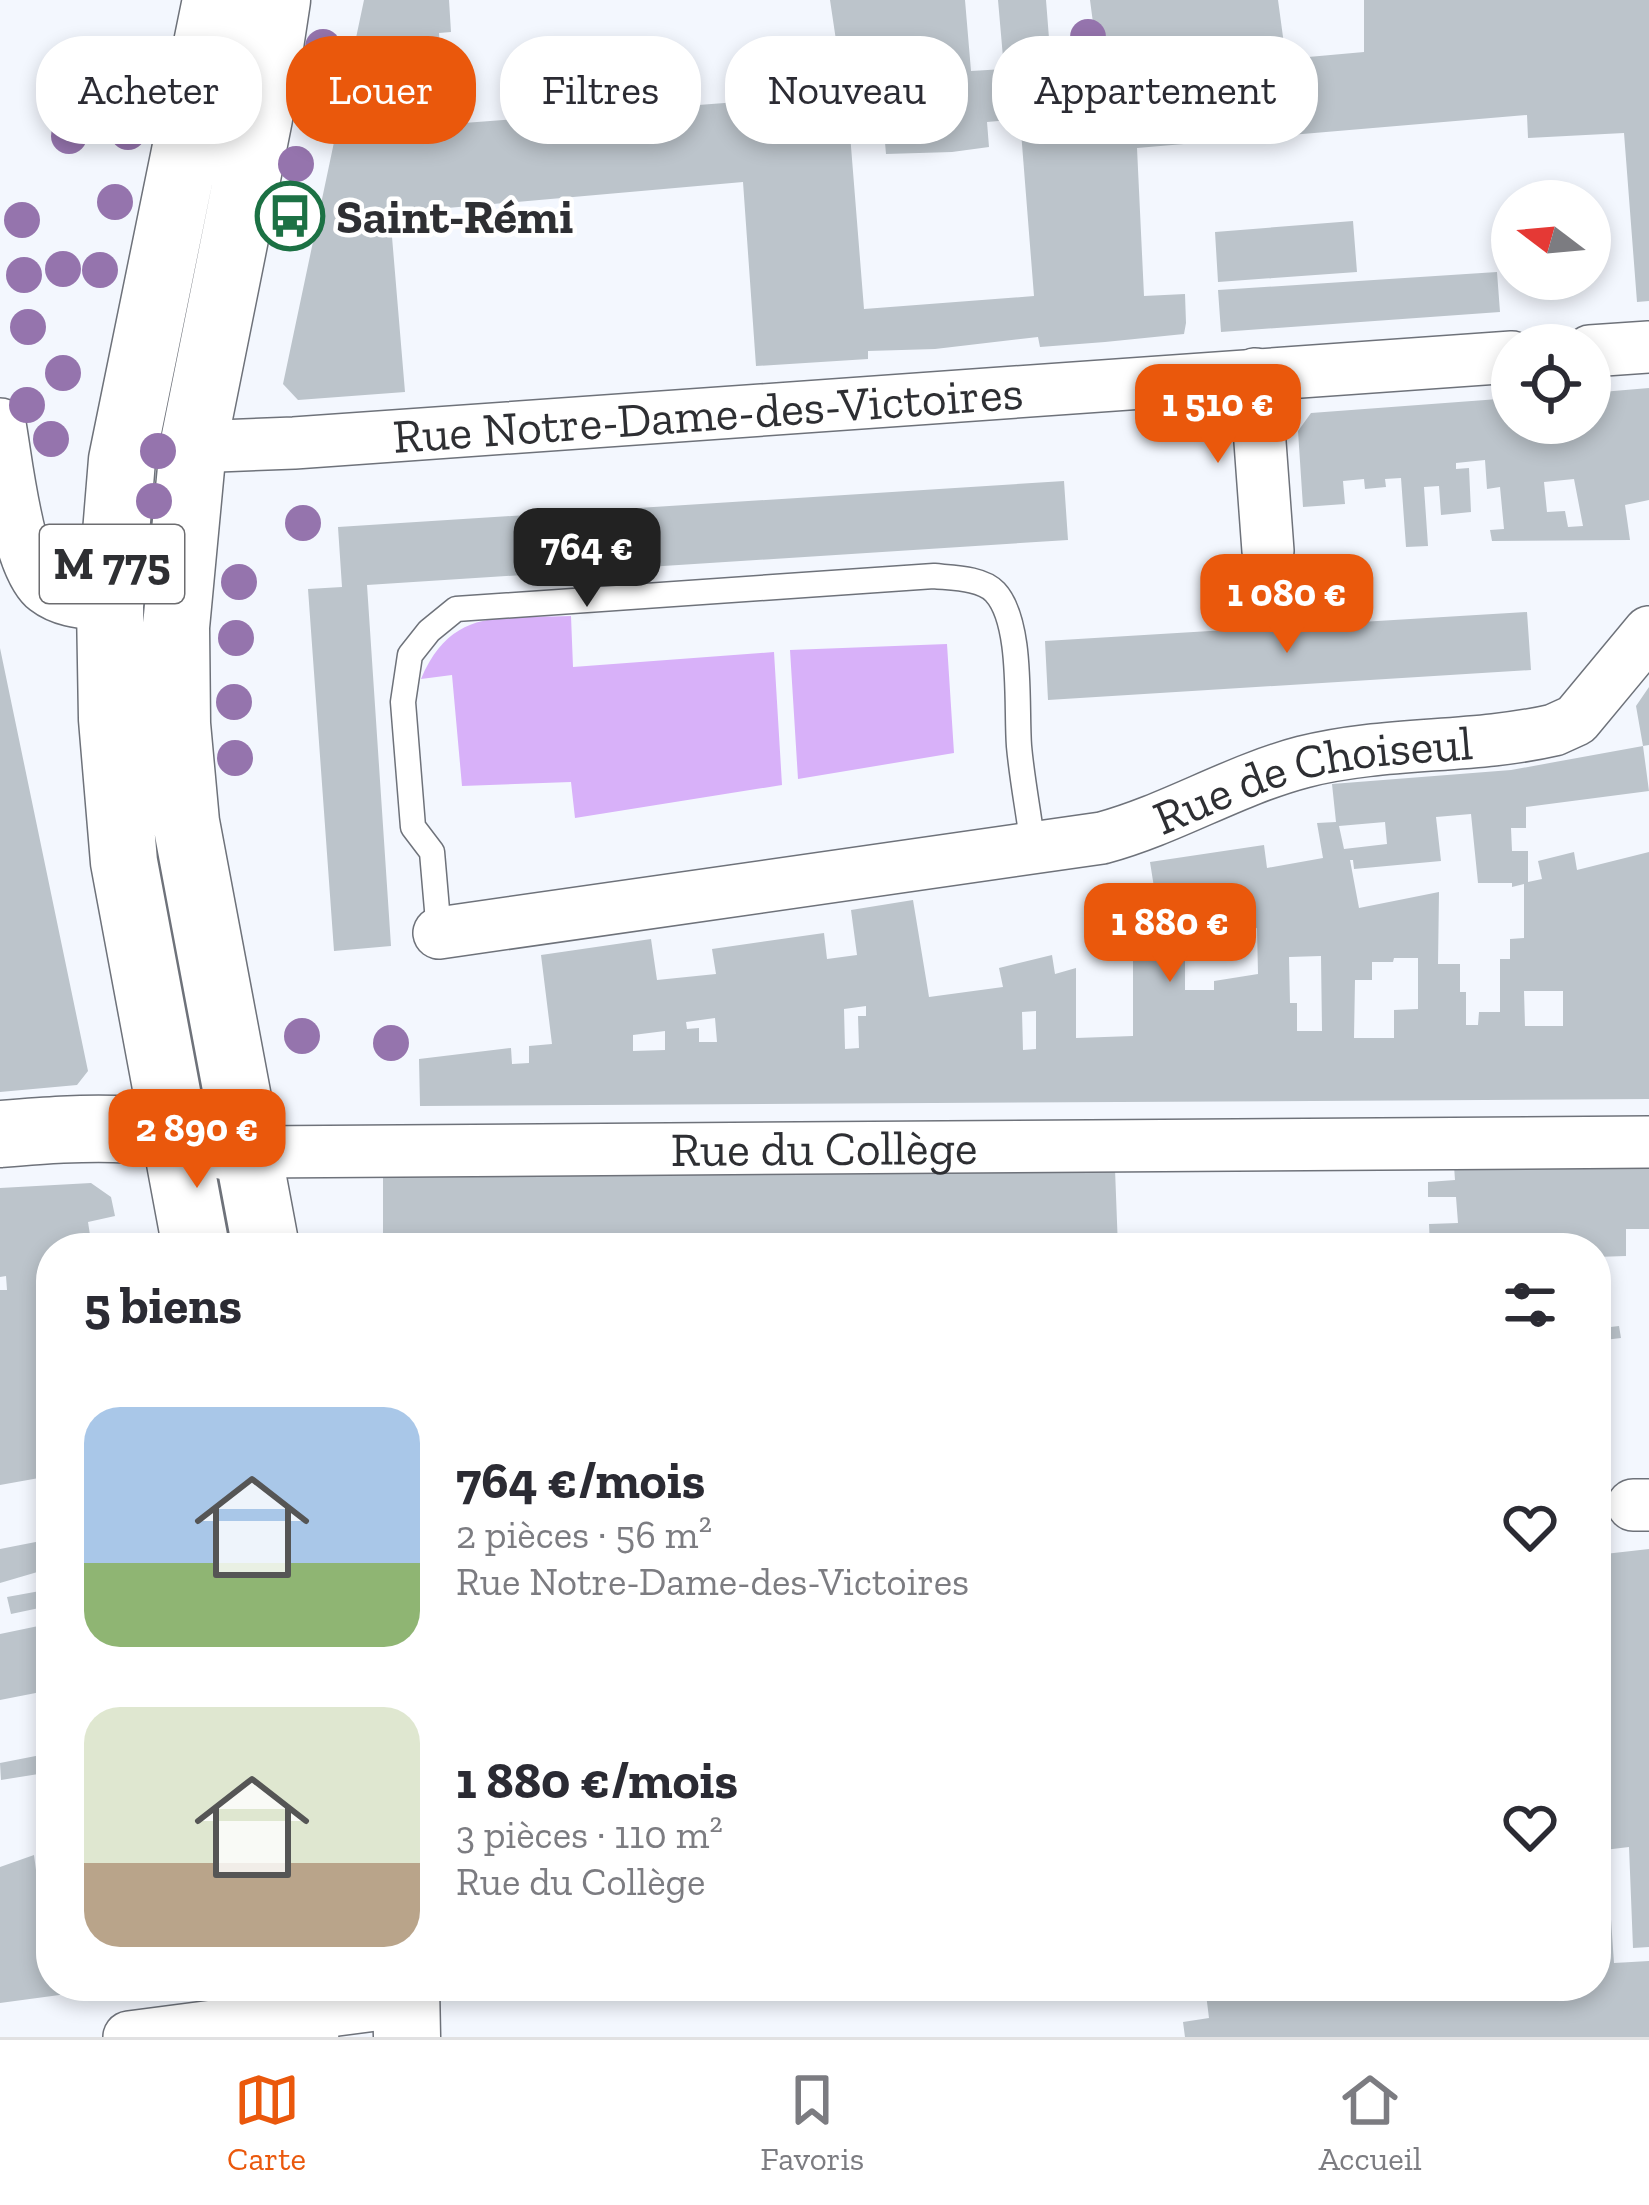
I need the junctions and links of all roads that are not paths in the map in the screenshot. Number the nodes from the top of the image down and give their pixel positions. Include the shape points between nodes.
1 (216, 0) edge
2 (287, 15) edge
3 (1649, 347) edge
4 (1611, 350) edge
5 (1491, 357) edge
6 (1255, 374) junction
7 (0, 424) edge
8 (193, 447) junction
9 (1268, 551) dead end
10 (110, 606) junction
11 (1649, 632) edge
12 (1034, 848) junction
13 (439, 932) joint
14 (174, 1132) junction
15 (0, 1134) edge
16 (1649, 1142) edge
17 (248, 1152) junction
18 (193, 1233) edge
19 (263, 1233) edge
20 (406, 2008) edge
21 (307, 2012) edge
22 (128, 2037) edge

1 - 10 main road, M 775 via 122,460
2 - 8 main road, M 775
3 - 4 street
5 - 6 street, Rue Notre-Dame-des-Victoires
6 - 8 street, Rue Notre-Dame-des-Victoires
6 - 9 street
7 - 10 street via 36,580 64,599
8 - 17 main road, M 775 via 176,627 179,768
10 - 14 main road, M 775 via 124,862
11 - 12 street, Rue de Choiseul via 1576,720 1554,730 1305,761 1138,828
12 - 13 street, Rue de Choiseul
12 - 13 lane via 1012,634 993,589 934,576 456,609 410,655 404,702 413,827 432,852
14 - 15 main road, Rue du Collège via 114,1126
14 - 17 main road, Rue du Collège
14 - 18 main road, M 775
16 - 17 street, Rue du Collège
17 - 19 main road, M 775
20 - 21 street
21 - 22 street

